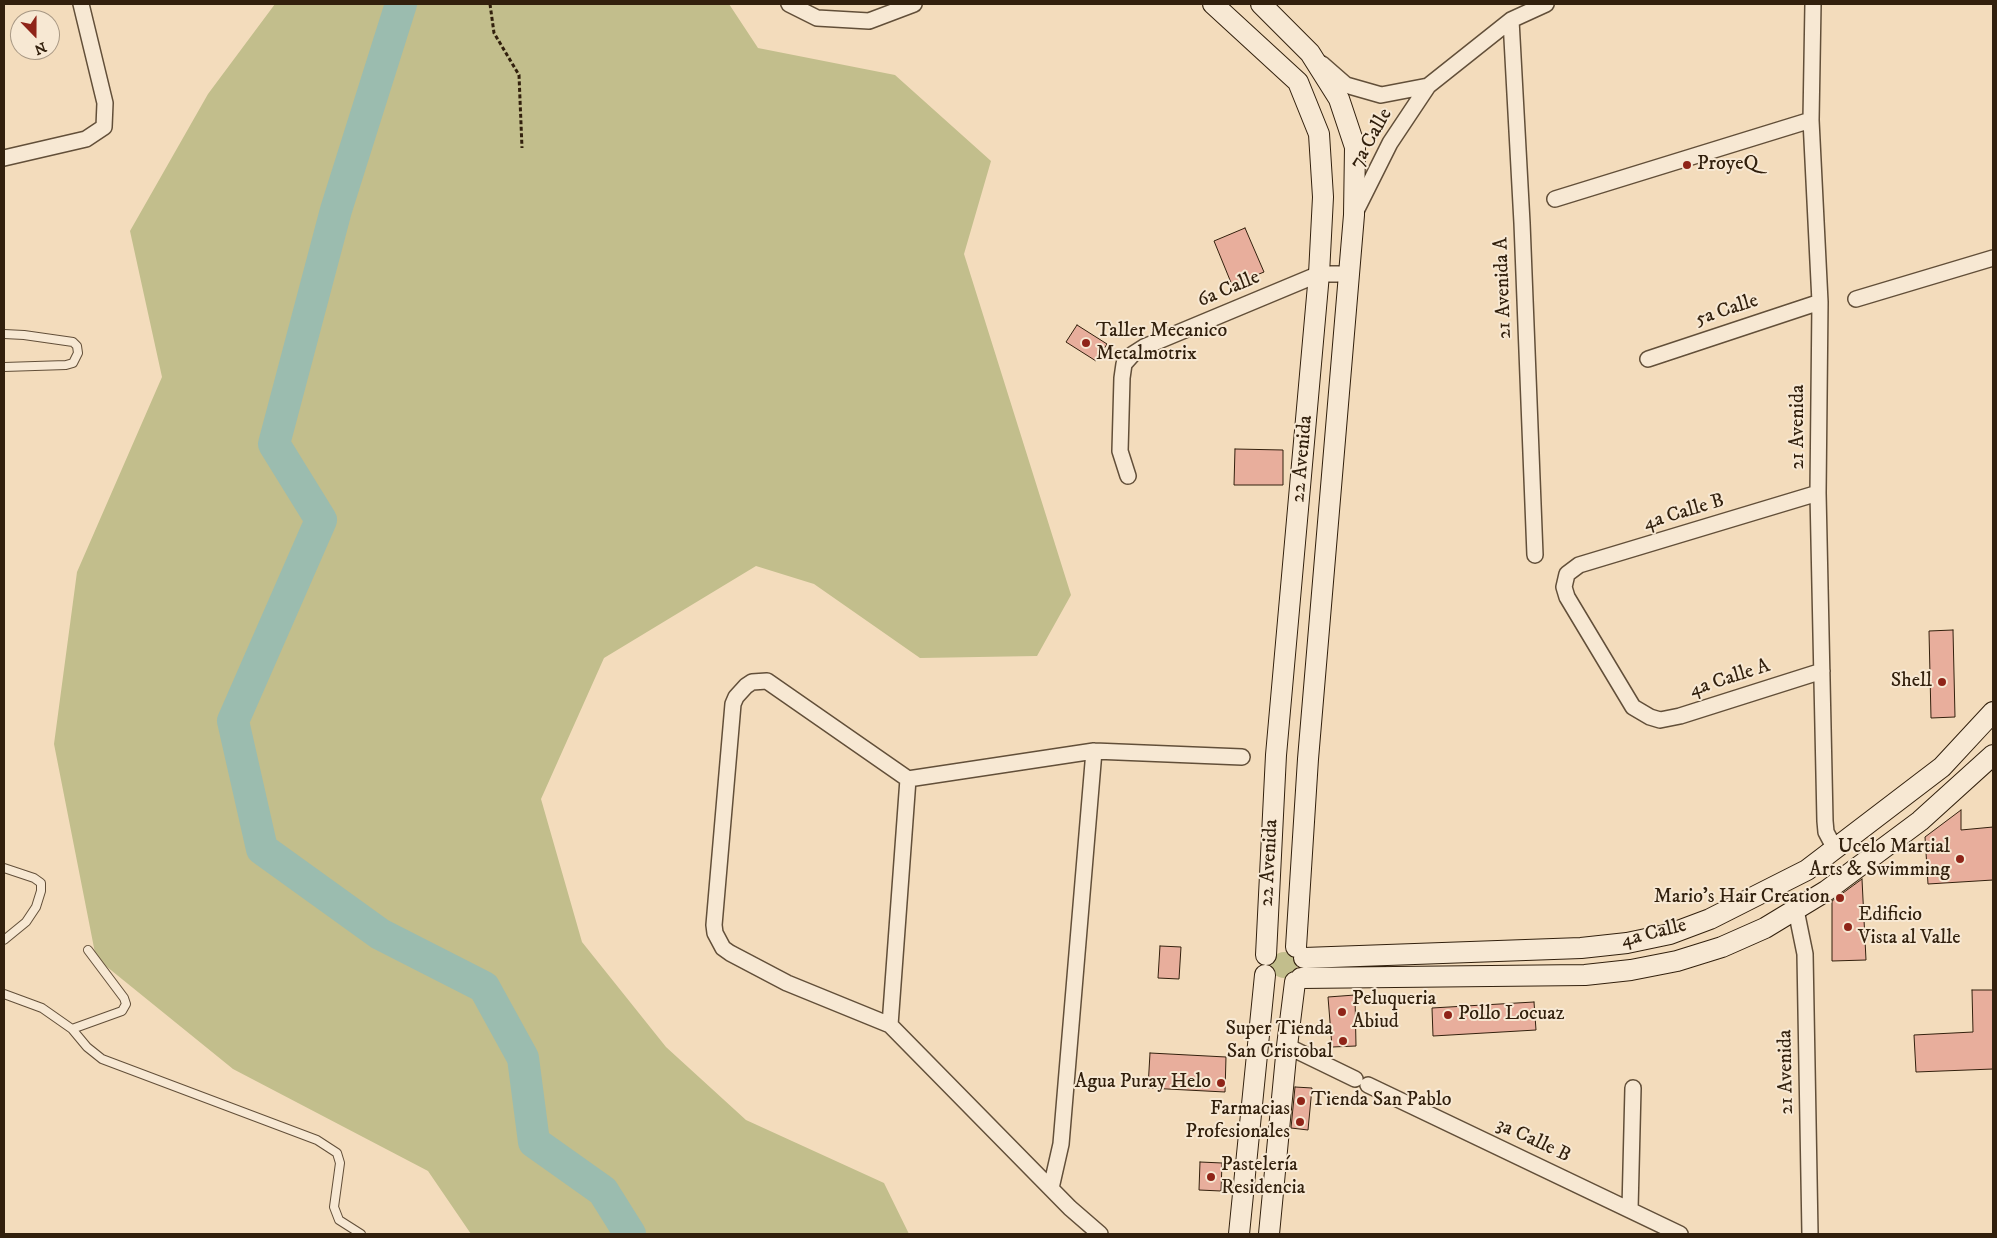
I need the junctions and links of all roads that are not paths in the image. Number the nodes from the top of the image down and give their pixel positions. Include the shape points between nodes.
1 (81, 4) edge
2 (789, 4) edge
3 (914, 4) edge
4 (1213, 4) edge
5 (1261, 4) edge
6 (1546, 4) edge
7 (1813, 4) edge
8 (1511, 20) junction
9 (1310, 53) junction
10 (1428, 86) junction
11 (1811, 120) junction
12 (4, 158) edge
13 (1555, 199) dead end
14 (1354, 215) junction
15 (1993, 258) edge
16 (1319, 274) junction
17 (1350, 274) junction
18 (1856, 299) dead end
19 (1820, 302) junction
20 (4, 334) edge
21 (1648, 358) dead end
22 (4, 367) edge
23 (1128, 476) dead end
24 (1818, 493) junction
25 (1535, 555) dead end
26 (1822, 671) junction
27 (1993, 712) edge
28 (1650, 717) joint
29 (1094, 751) junction
30 (1276, 755) junction
31 (1993, 756) edge
32 (1242, 757) dead end
33 (1308, 759) junction
34 (908, 779) junction
35 (1835, 849) junction
36 (4, 868) edge
37 (1796, 910) junction
38 (4, 940) edge
39 (88, 950) dead end
40 (1300, 953) junction
41 (1266, 955) junction
42 (1265, 975) junction
43 (1298, 980) junction
44 (4, 994) edge
45 (890, 1025) junction
46 (72, 1030) junction
47 (1287, 1046) junction
48 (1633, 1088) dead end
49 (1051, 1188) junction
50 (1630, 1209) junction
51 (361, 1234) edge
52 (1100, 1234) edge
53 (1239, 1234) edge
54 (1269, 1234) edge
55 (1680, 1234) edge
56 (1810, 1234) edge

1 - 12 street via 106,103 104,127 86,139
2 - 3 street via 817,18 869,21
4 - 16 main road, 22 Avenida via 1298,82 1319,134 1323,197
5 - 9 main road, 22 Avenida
6 - 8 street, 7a Calle
7 - 11 street, 21 Avenida
8 - 10 street, 7a Calle
8 - 25 street, 21 Avenida A
9 - 10 street, 7a Calle via 1346,85 1380,95
9 - 14 main road, 22 Avenida via 1338,99 1354,147
10 - 14 street, 7a Calle via 1390,143
11 - 13 street
11 - 19 street, 21 Avenida
14 - 17 main road, 22 Avenida
15 - 18 street
16 - 17 street, 6a Calle
16 - 23 street, 6a Calle via 1133,354 1124,364 1122,378 1120,451
16 - 30 main road, 22 Avenida
17 - 33 main road, 22 Avenida
19 - 21 street, 5a Calle
19 - 24 street, 21 Avenida
20 - 22 lane via 73,342 78,353 73,362 66,365
24 - 26 street, 21 Avenida
24 - 28 street, 4a Calle B via 1570,570 1565,578 1567,597 1633,706
26 - 28 street, 4a Calle A via 1680,716 1660,720
26 - 35 street, 21 Avenida via 1825,821 1826,832
27 - 35 main road, 4a Calle via 1942,768
29 - 32 street
29 - 34 street
29 - 49 street via 1061,1144
30 - 33 main road
30 - 41 main road, 22 Avenida
31 - 37 main road, 4a Calle via 1896,840
33 - 40 main road, 22 Avenida
34 - 45 street
34 - 45 street via 767,680 752,682 736,697 714,925 718,941 730,953 787,983
35 - 40 main road, 4a Calle via 1788,881 1710,919 1670,934 1627,944 1581,948
36 - 38 lane via 34,878 41,883 41,892 26,922
37 - 43 main road, 4a Calle via 1765,928 1722,946 1677,961 1631,970 1585,975
37 - 56 street, 21 Avenida via 1805,954
39 - 46 lane via 126,1004 122,1011
40 - 41 main road via 1282,944 1270,949
40 - 43 main road via 1304,971
41 - 42 main road
42 - 43 main road via 1282,986
42 - 53 main road
43 - 47 main road
44 - 46 lane via 42,1008
45 - 49 street
46 - 51 lane via 102,1059 318,1140 337,1153 340,1163 334,1207 339,1220
47 - 50 street, 3a Calle B
47 - 54 main road
48 - 50 street
49 - 52 street
50 - 55 street, 3a Calle B

